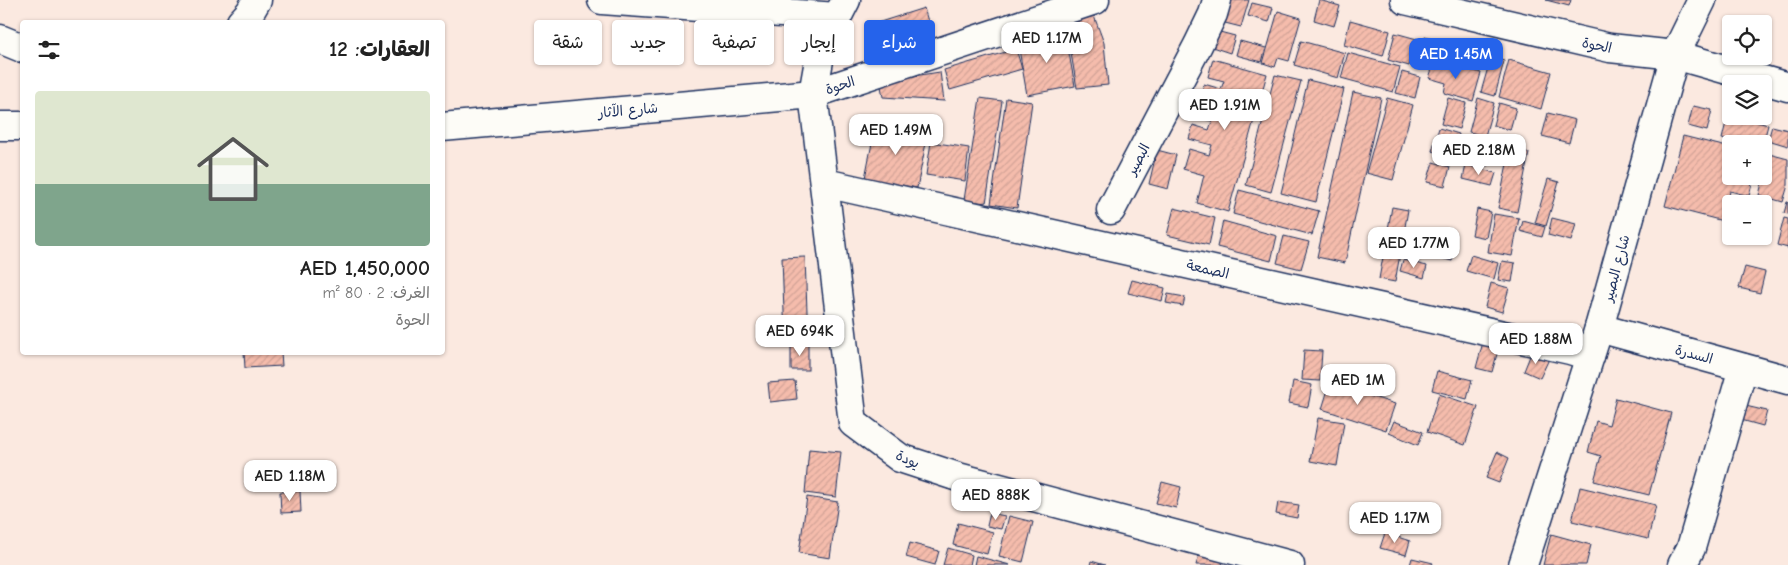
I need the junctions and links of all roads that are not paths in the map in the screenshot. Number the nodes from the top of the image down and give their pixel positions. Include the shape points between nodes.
1 (257, 0) edge
2 (602, 0) edge
3 (1095, 0) edge
4 (1218, 0) edge
5 (1405, 0) edge
6 (1702, 0) edge
7 (842, 9) edge
8 (243, 20) edge
9 (0, 39) edge
10 (20, 47) edge
11 (1675, 55) junction
12 (1788, 87) edge
13 (813, 94) junction
14 (0, 126) edge
15 (20, 126) edge
16 (445, 127) edge
17 (824, 183) junction
18 (1111, 210) dead end
19 (1599, 328) junction
20 (1590, 356) junction
21 (1743, 368) junction
22 (1788, 380) edge
23 (1290, 565) edge
24 (1522, 565) edge
25 (1682, 565) edge

1 - 8 street
2 - 7 street
3 - 13 street, الحوة
4 - 18 street, البصير via 1198,45
5 - 11 street, الحوة via 1610,48
6 - 11 street, شارع البصير
7 - 13 street, يودة via 821,49
9 - 10 street
11 - 12 street, الحوة
11 - 19 street, شارع البصير
13 - 16 street, شارع الآثار
13 - 17 street, يودة
14 - 15 street
17 - 20 street, الصمعة
17 - 23 street, يودة via 853,423 900,458 958,477
19 - 20 street, شارع البصير
19 - 21 street, السدرة
20 - 24 street, شارع البصير
21 - 22 street, السدرة
21 - 25 street via 1691,548

